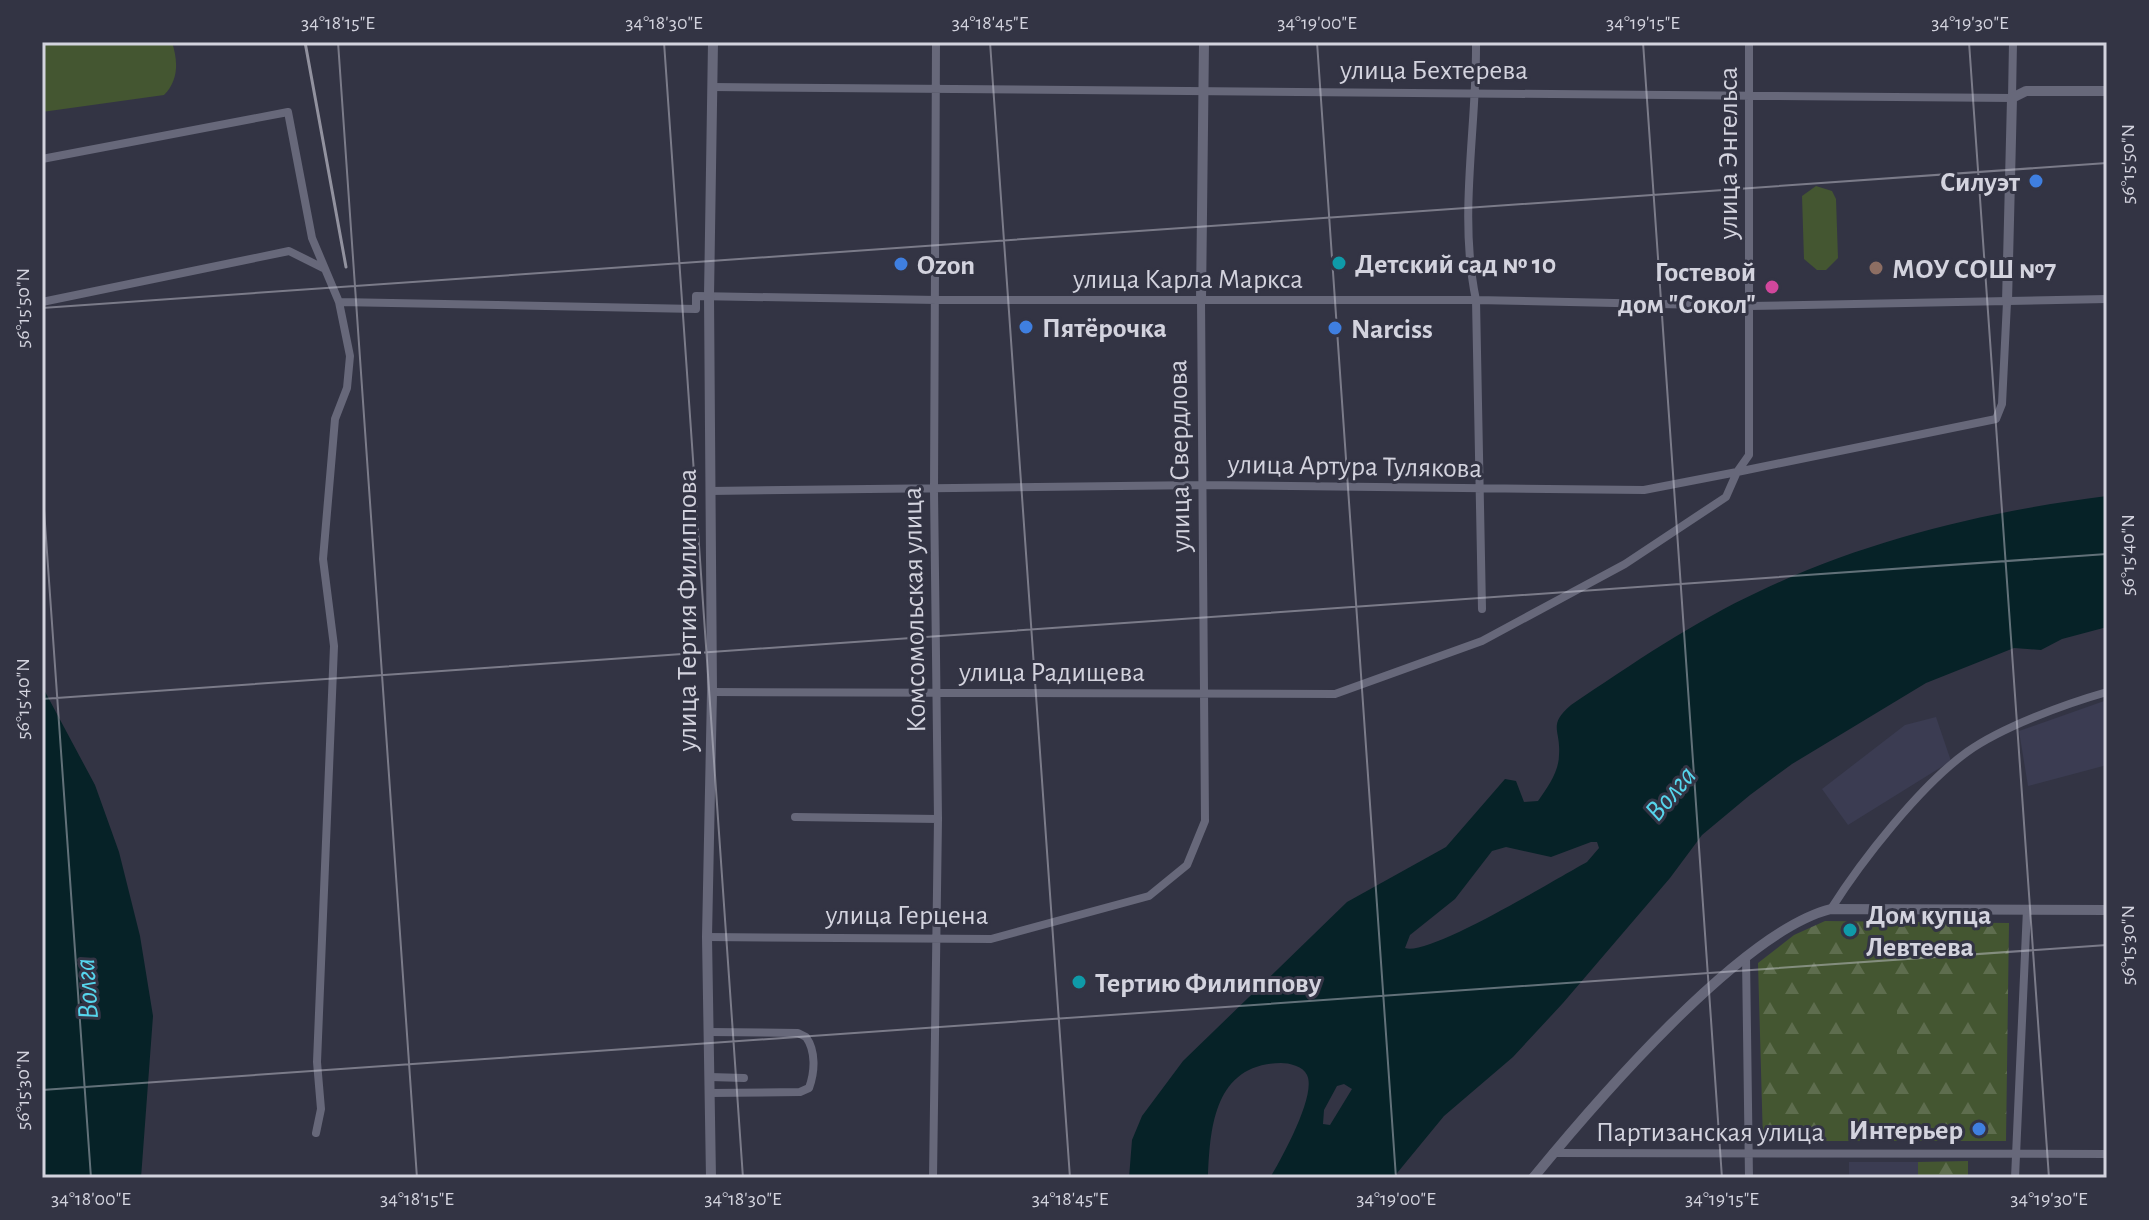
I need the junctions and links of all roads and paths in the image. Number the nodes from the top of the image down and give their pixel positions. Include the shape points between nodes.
1 (713, 42) edge
2 (936, 42) edge
3 (1204, 42) edge
4 (1476, 42) edge
5 (1749, 42) edge
6 (2013, 42) edge
7 (712, 87) junction
8 (936, 89) junction
9 (1204, 91) junction
10 (2107, 91) edge
11 (1477, 93) junction
12 (1748, 96) junction
13 (2012, 98) junction
14 (42, 159) edge
15 (325, 269) junction
16 (705, 296) junction
17 (2107, 299) edge
18 (937, 300) junction
19 (1201, 300) junction
20 (1476, 300) junction
21 (42, 302) edge
22 (339, 302) junction
23 (2007, 302) junction
24 (1750, 306) junction
25 (1737, 472) junction
26 (1203, 485) junction
27 (1479, 489) junction
28 (710, 491) junction
29 (934, 491) junction
30 (1482, 609) dead end
31 (712, 692) junction
32 (1204, 692) junction
33 (2107, 692) edge
34 (936, 693) junction
35 (795, 817) dead end
36 (938, 819) junction
37 (1187, 865) joint
38 (1831, 909) junction
39 (2027, 909) junction
40 (2107, 910) edge
41 (707, 937) junction
42 (937, 937) junction
43 (1746, 957) junction
44 (708, 1032) junction
45 (710, 1077) junction
46 (744, 1078) dead end
47 (710, 1093) junction
48 (316, 1133) dead end
49 (1553, 1153) junction
50 (1749, 1153) junction
51 (2015, 1153) junction
52 (2107, 1154) edge
53 (711, 1178) edge
54 (933, 1178) edge
55 (1533, 1178) edge
56 (1749, 1178) edge
57 (2015, 1178) edge

1 - 7 street, улица Тертия Филиппова
2 - 8 street, Комсомольская улица
3 - 9 street, улица Свердлова
4 - 11 street
5 - 12 street, улица Энгельса
6 - 13 street
7 - 8 street, улица Бехтерева
7 - 16 street, улица Тертия Филиппова
8 - 9 street, улица Бехтерева
8 - 18 street, Комсомольская улица
9 - 11 street, улица Бехтерева
9 - 19 street, улица Свердлова
10 - 13 street, улица Бехтерева via 2026,91
11 - 12 street, улица Бехтерева
11 - 20 street via 1469,149 1467,256
12 - 13 street, улица Бехтерева
12 - 24 street, улица Энгельса
13 - 23 street
14 - 15 street via 288,112 312,238
15 - 21 street via 289,251
15 - 22 street
16 - 18 street, улица Карла Маркса
16 - 22 street via 696,296 696,309
16 - 28 street, улица Тертия Филиппова
17 - 23 street, улица Карла Маркса
18 - 19 street, улица Карла Маркса
18 - 29 street, Комсомольская улица
19 - 20 street, улица Карла Маркса
19 - 26 street, улица Свердлова
20 - 24 street, улица Карла Маркса
20 - 27 street
22 - 48 street via 350,356 347,388 335,419 323,559 334,646 317,1062 321,1109
23 - 24 street, улица Карла Маркса
23 - 25 street, улица Артура Тулякова via 2002,404 1996,419
24 - 25 street, улица Энгельса via 1749,455
25 - 27 street, улица Артура Тулякова via 1644,490
25 - 32 street, улица Радищева via 1726,497 1625,564 1482,641 1335,694
26 - 27 street, улица Артура Тулякова
26 - 29 street, улица Артура Тулякова
26 - 32 street, улица Свердлова
27 - 30 street
28 - 29 street, улица Артура Тулякова
28 - 31 street, улица Тертия Филиппова
29 - 34 street, Комсомольская улица
31 - 34 street, улица Радищева
31 - 41 street, улица Тертия Филиппова
32 - 34 street, улица Радищева
32 - 37 street, улица Свердлова via 1205,821
33 - 38 street via 2045,714 1949,766 1908,809
34 - 36 street, Комсомольская улица
35 - 36 street
36 - 42 street, Комсомольская улица
37 - 42 street, улица Герцена via 1149,896 991,939
38 - 39 street
38 - 43 street via 1793,922
39 - 40 street
39 - 51 street
41 - 42 street, улица Герцена
41 - 44 street, улица Тертия Филиппова
42 - 54 street, Комсомольская улица
43 - 49 street via 1664,1033
43 - 50 street
44 - 45 street, улица Тертия Филиппова
44 - 47 street via 798,1033 813,1046 809,1088
45 - 46 street
45 - 47 street, улица Тертия Филиппова
47 - 53 street, улица Тертия Филиппова
49 - 50 street, Партизанская улица
49 - 55 street
50 - 51 street, Партизанская улица
50 - 56 street
51 - 52 street, Партизанская улица
51 - 57 street

